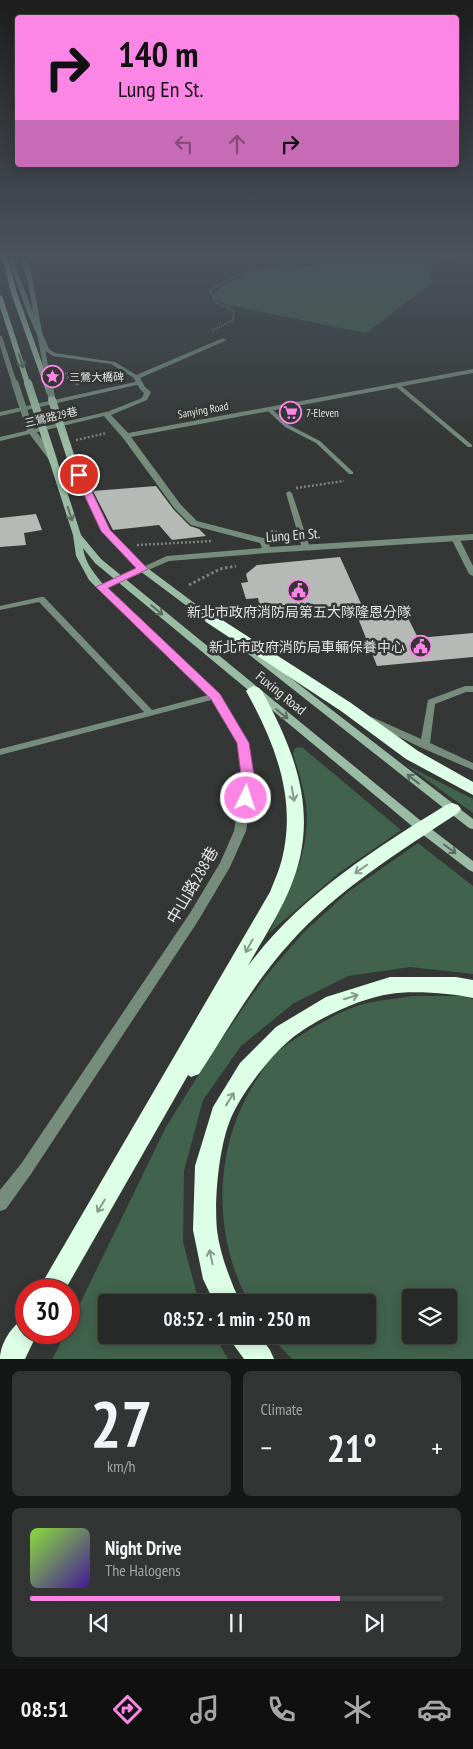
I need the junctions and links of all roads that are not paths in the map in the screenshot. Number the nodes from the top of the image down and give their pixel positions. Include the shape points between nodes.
1 (7, 318) edge
2 (23, 318) edge
3 (33, 318) edge
4 (37, 318) edge
5 (0, 338) edge
6 (223, 340) dead end
7 (473, 371) edge
8 (138, 380) junction
9 (397, 385) junction
10 (52, 400) junction
11 (270, 410) junction
12 (0, 414) edge
13 (106, 414) junction
14 (124, 433) junction
15 (0, 439) edge
16 (470, 446) dead end
17 (53, 460) junction
18 (351, 473) road end
19 (289, 493) road end
20 (77, 535) junction
21 (473, 537) edge
22 (455, 538) junction
23 (306, 548) junction
24 (267, 550) junction
25 (143, 569) junction
26 (473, 574) edge
27 (120, 579) junction
28 (101, 587) junction
29 (0, 608) edge
30 (210, 619) junction
31 (473, 689) edge
32 (254, 691) junction
33 (216, 696) junction
34 (346, 707) junction
35 (149, 712) junction
36 (425, 746) junction
37 (0, 752) edge
38 (473, 767) edge
39 (473, 789) edge
40 (452, 809) junction
41 (473, 825) edge
42 (422, 828) junction
43 (473, 867) edge
44 (473, 989) edge
45 (126, 1164) junction
46 (0, 1203) edge
47 (58, 1279) edge
48 (223, 1294) edge
49 (19, 1344) edge
50 (249, 1344) edge
51 (10, 1359) edge
52 (261, 1359) edge

1 -> 17 main road, bridge
2 - 10 main road, Fuxing Road, bridge
3 - 8 lane via 47,350 53,354 113,363
4 - 10 lane, bridge
5 - 17 lane, bridge via 30,428
6 - 8 street
7 - 9 street, Sanying Road
8 - 12 lane
8 - 13 street via 148,392 145,399
9 - 11 street, Sanying Road
9 - 16 lane
10 - 25 main road, Fuxing Road, bridge via 71,458 106,531
11 - 14 street, Sanying Road
11 - 18 lane via 287,426 318,442
13 - 14 street
13 - 15 lane, 三鶯路29巷
14 - 24 street via 178,507 194,523 264,541
17 -> 20 main road
19 - 23 lane
20 - 27 main road, Fuxing Road via 98,561
20 - 28 main road via 80,556
21 - 22 street, Lung En St.
22 - 23 street, Lung En St.
22 - 26 lane
23 - 24 street, Lung En St.
24 - 25 street, Lung En St. via 167,559
25 - 27 street, Lung En St.
25 - 30 main road, Fuxing Road
27 - 28 street, Lung En St.
27 -> 32 main road, Fuxing Road
28 - 33 street, 中山路288巷
29 - 35 lane via 41,600
30 - 34 highway
40 -> 30 main road, Fuxing Road
31 - 36 lane via 431,702
32 -> 42 main road, Fuxing Road
32 -> 45 highway via 269,718 288,766 296,828 291,860 279,893
33 - 35 lane
33 - 46 street, 中山路288巷 via 243,743 248,782 240,831 226,864 43,1144
34 - 36 lane
34 - 39 highway via 412,755
35 - 37 lane
36 - 38 lane
40 - 41 main road, Fuxing Road
40 - 42 highway
42 -> 43 main road, Fuxing Road
42 -> 45 highway via 358,870 282,937
48 -> 44 highway via 216,1279 206,1230 207,1166 221,1114 248,1070 283,1032 333,1003 390,985 456,985
45 -> 47 highway
49 - 51 highway
50 - 52 highway

